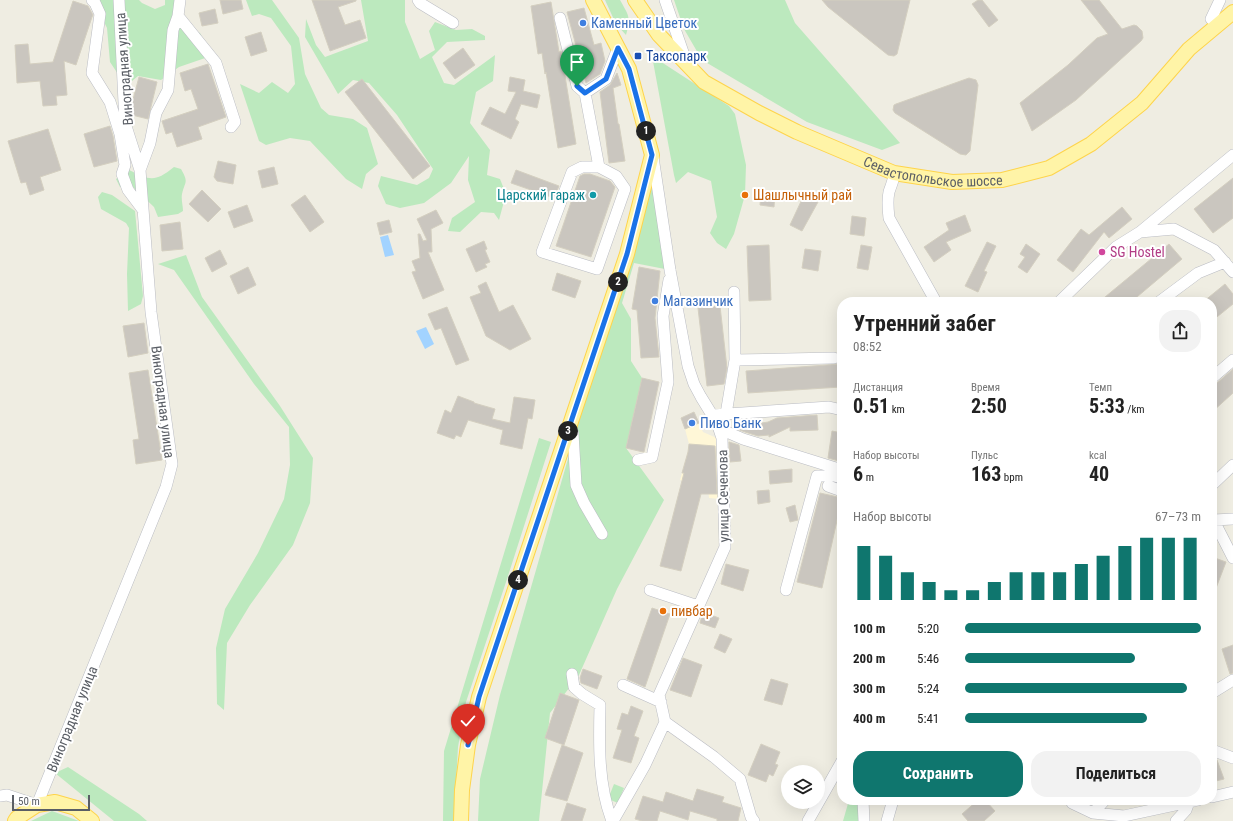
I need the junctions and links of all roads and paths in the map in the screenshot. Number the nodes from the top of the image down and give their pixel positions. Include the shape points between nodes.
1 (92, 0) edge
2 (119, 0) edge
3 (180, 0) edge
4 (418, 0) edge
5 (593, 0) edge
6 (635, 0) edge
7 (641, 0) edge
8 (666, 0) edge
9 (1220, 0) edge
10 (1233, 1) edge
11 (1231, 14) edge
12 (178, 16) junction
13 (560, 18) dead end
14 (453, 23) dead end
15 (1212, 24) junction
16 (618, 48) junction
17 (684, 55) junction
18 (585, 93) junction
19 (231, 127) dead end
20 (652, 155) junction
21 (1233, 155) edge
22 (599, 167) junction
23 (894, 169) junction
24 (140, 170) junction
25 (143, 210) junction
26 (1140, 232) junction
27 (1225, 262) junction
28 (670, 270) junction
29 (1233, 272) edge
30 (734, 292) dead end
31 (933, 297) edge
32 (1064, 297) edge
33 (1167, 297) edge
34 (834, 358) dead end
35 (735, 360) junction
36 (1233, 360) edge
37 (1217, 374) edge
38 (837, 409) edge
39 (726, 414) junction
40 (713, 415) junction
41 (569, 427) junction
42 (720, 429) junction
43 (638, 460) dead end
44 (1233, 465) edge
45 (837, 468) edge
46 (837, 477) edge
47 (1217, 480) edge
48 (828, 486) dead end
49 (837, 489) edge
50 (1217, 519) edge
51 (1233, 519) edge
52 (1217, 527) edge
53 (602, 534) dead end
54 (1233, 558) edge
55 (650, 590) dead end
56 (786, 590) dead end
57 (698, 606) junction
58 (572, 674) dead end
59 (1233, 680) edge
60 (623, 685) dead end
61 (1217, 690) edge
62 (660, 702) junction
63 (665, 722) junction
64 (1217, 752) edge
65 (1233, 758) edge
66 (837, 771) edge
67 (1233, 792) edge
68 (0, 796) edge
69 (1217, 796) edge
70 (37, 805) junction
71 (863, 805) edge
72 (892, 805) edge
73 (1076, 805) edge
74 (1100, 805) edge
75 (1175, 805) edge
76 (1190, 805) edge
77 (1093, 813) junction
78 (15, 821) edge
79 (92, 821) edge
80 (461, 821) edge
81 (612, 821) edge
82 (754, 821) edge
83 (808, 821) edge
84 (864, 821) edge
85 (887, 821) edge
86 (1176, 821) edge

1 - 25 street via 100,14 92,73 110,102 120,134 124,165 122,174 128,190
2 - 24 street, Виноградная улица via 125,123
3 - 12 street
4 - 14 street
5 - 16 main road
6 - 23 main road, Севастопольское шоссе via 659,35 704,82 797,132
7 - 17 main road
8 - 17 street
9 - 15 street
10 - 15 main road, Севастопольское шоссе
11 - 15 main road, Севастопольское шоссе
12 - 19 street via 216,63 235,122
12 - 24 street via 173,30 168,90 156,113 150,143
13 - 18 street via 577,86
15 - 23 main road, Севастопольское шоссе via 1142,102 1091,144 1049,168 1002,180 952,182
16 - 18 street via 606,79
16 - 20 main road via 629,69
17 - 23 main road via 708,77 732,92
18 - 22 street
20 - 28 street, улица Сеченова
20 - 41 main road via 627,254
21 - 26 street
22 - 22 street via 582,167 572,172 542,252 597,269 625,189 616,176
23 - 31 street via 894,180 889,193 889,218
24 - 25 street, Виноградная улица
25 - 70 street, Виноградная улица via 151,312 172,464 166,487
26 - 27 street via 1174,229 1214,250
26 - 32 street via 1116,247
27 - 29 street
27 - 33 street via 1198,273
28 - 40 street, улица Сеченова via 688,366 701,398
28 - 43 street via 663,316 668,382 652,457
30 - 35 street
34 - 35 street
35 - 39 street
36 - 37 street
38 - 39 street via 829,407
39 - 40 street
40 - 42 street, улица Сеченова
41 - 53 street via 573,433 576,485
41 - 80 main road via 479,697 468,745
42 - 45 street via 743,439
42 - 57 street, улица Сеченова via 725,547
44 - 47 street
46 - 56 street via 816,476
48 - 49 street
50 - 51 street
52 - 54 street
55 - 57 street
57 - 62 street, улица Сеченова via 659,695
58 - 81 street via 574,687 600,705 599,740 603,792
59 - 61 street
60 - 62 street
62 - 63 street, улица Сеченова
63 - 81 street via 645,765
63 - 82 street via 740,779
64 - 65 street
66 - 83 street
67 - 69 street
68 - 70 street via 7,795
70 - 78 main road
70 - 79 main road via 55,802 76,808
71 - 84 street
72 - 85 street
73 - 77 street
74 - 77 street
75 - 77 street via 1124,816
76 - 86 street

